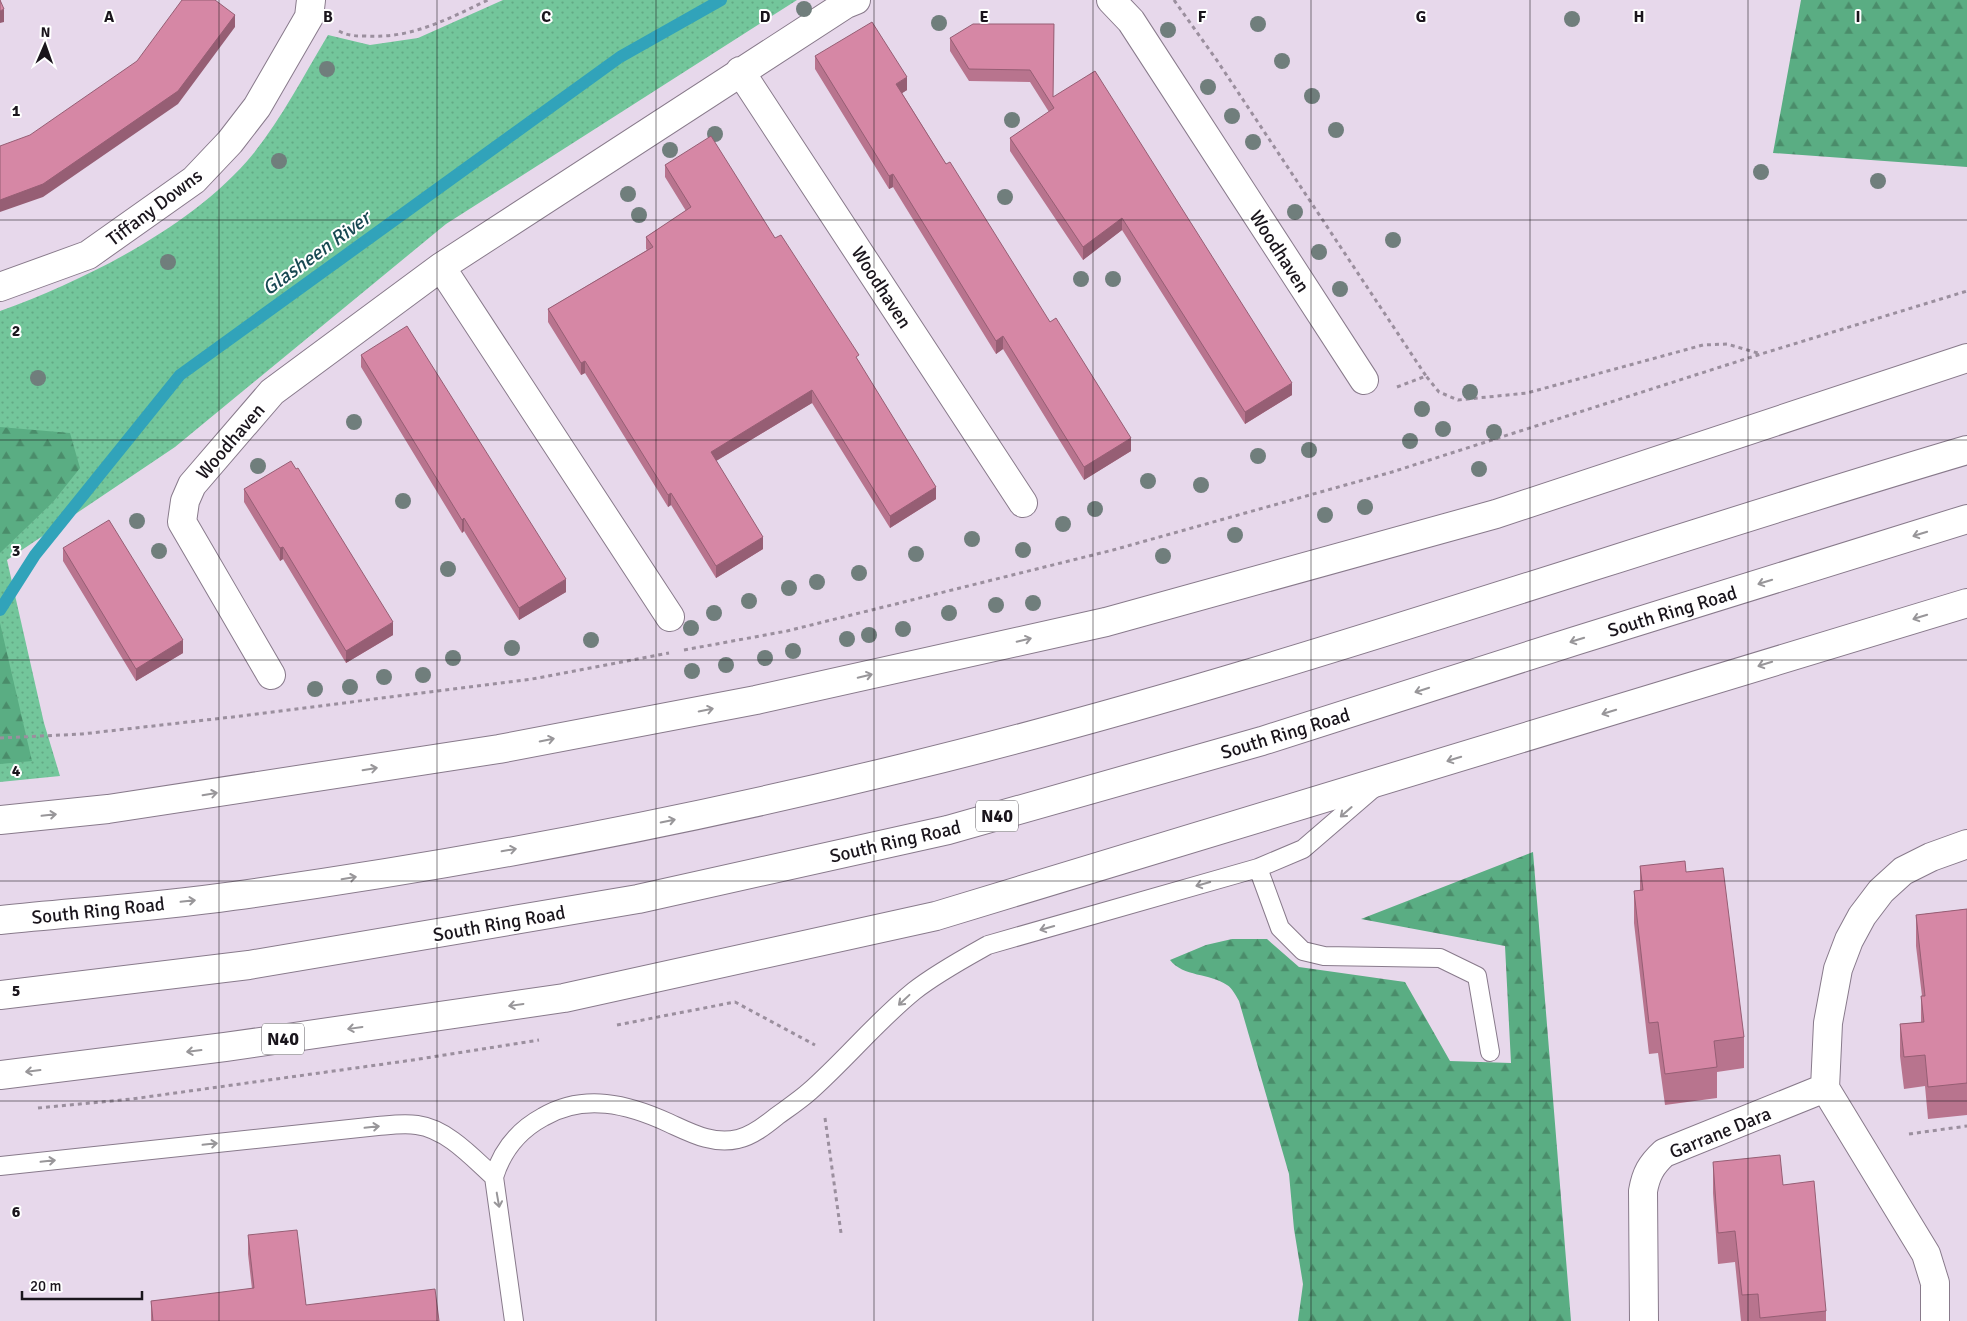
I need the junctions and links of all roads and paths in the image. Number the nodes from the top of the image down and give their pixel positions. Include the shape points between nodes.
1 (488, 0) edge
2 (856, 0) edge
3 (1111, 0) edge
4 (1174, 0) edge
5 (310, 8) edge
6 (740, 71) junction
7 (441, 267) junction
8 (0, 287) edge
9 (1967, 291) edge
10 (1761, 354) junction
11 (1967, 358) edge
12 (1426, 376) junction
13 (1364, 380) joint
14 (1967, 450) edge
15 (1023, 503) dead end
16 (1967, 519) edge
17 (1967, 603) edge
18 (670, 617) dead end
19 (683, 651) dead end
20 (674, 652) dead end
21 (271, 675) dead end
22 (0, 738) edge
23 (1383, 780) junction
24 (0, 820) edge
25 (1967, 844) edge
26 (1258, 868) junction
27 (0, 920) edge
28 (0, 994) edge
29 (615, 1025) dead end
30 (548, 1038) dead end
31 (1490, 1052) dead end
32 (841, 1060) junction
33 (0, 1075) edge
34 (1825, 1088) junction
35 (28, 1109) dead end
36 (824, 1112) dead end
37 (1967, 1126) edge
38 (1908, 1134) dead end
39 (0, 1166) edge
40 (494, 1176) junction
41 (841, 1234) dead end
42 (514, 1321) edge
43 (1644, 1321) edge
44 (1935, 1321) edge

1 - 5 path via 420,31 384,37 348,35
2 - 6 main road, Woodhaven
3 - 13 main road, Woodhaven via 1131,21
4 - 12 path
5 - 8 main road, Tiffany Downs via 257,107 194,180 88,255
6 - 7 main road, Woodhaven
6 - 15 main road, Woodhaven
7 - 18 main road
7 - 21 main road, Woodhaven via 272,392 202,472 185,501 182,522
9 - 10 path
10 - 12 path via 1727,344 1704,345 1527,394 1458,400 1439,392
10 - 19 path via 1392,472 1123,547 788,631
24 -> 11 main road via 108,809 499,749 756,700 1106,622 1496,514
12 - 13 path via 1397,387 1377,388
27 -> 14 main road, South Ring Road via 231,896 449,861 669,821 905,768 1217,684
16 -> 28 main road, South Ring Road / N40 via 1262,741 948,830 638,899 249,965
17 -> 23 main road, N40
20 - 22 path via 532,679 82,734
23 -> 26 lane via 1303,849
23 -> 33 main road, N40 via 936,916 574,996 225,1048
25 - 34 main road via 1903,871 1881,891 1862,916 1838,969 1828,1023
26 - 31 lane via 1280,928 1303,951 1324,956 1440,958 1476,976
26 -> 32 lane via 988,945 950,965 914,991
29 - 32 path via 735,1002
30 - 35 path via 142,1098
32 - 40 lane via 810,1092 739,1139 709,1139 619,1105 593,1102 568,1105 534,1121 512,1142 499,1159
34 - 43 main road, Garrane Dara via 1664,1152 1652,1165 1643,1191
34 - 44 main road via 1926,1254 1935,1283
36 - 41 path
37 - 38 path
39 -> 40 lane via 378,1126 418,1125 457,1144
40 -> 42 lane

